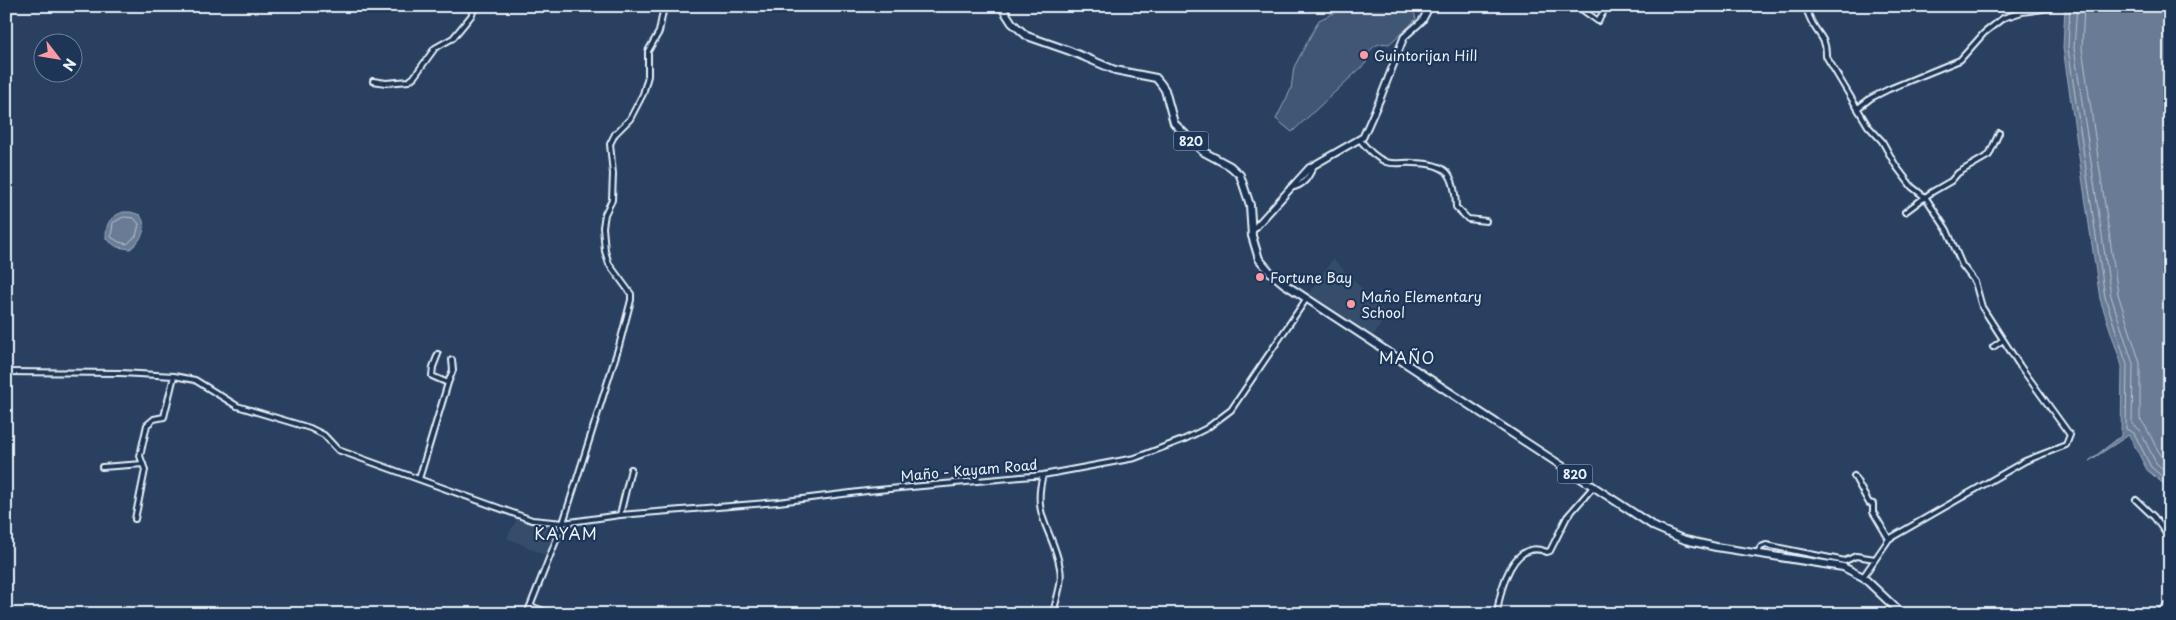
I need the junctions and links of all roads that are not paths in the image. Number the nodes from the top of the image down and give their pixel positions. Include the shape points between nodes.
1 (476, 6) edge
2 (664, 6) edge
3 (1001, 6) edge
4 (1430, 6) edge
5 (1578, 6) edge
6 (1607, 6) edge
7 (1805, 6) edge
8 (2050, 8) dead end
9 (373, 81) dead end
10 (1858, 108) junction
11 (1999, 133) dead end
12 (1360, 140) junction
13 (1926, 198) junction
14 (1906, 212) dead end
15 (1486, 221) dead end
16 (1251, 232) junction
17 (1307, 298) junction
18 (2004, 340) junction
19 (1993, 347) dead end
20 (438, 354) dead end
21 (452, 360) dead end
22 (6, 372) edge
23 (174, 376) junction
24 (448, 384) junction
25 (142, 464) junction
26 (102, 467) dead end
27 (631, 469) dead end
28 (1043, 475) junction
29 (1854, 476) dead end
30 (419, 479) junction
31 (1594, 486) junction
32 (2136, 500) dead end
33 (620, 515) junction
34 (135, 519) dead end
35 (563, 523) junction
36 (1889, 539) junction
37 (2170, 539) edge
38 (1757, 553) junction
39 (1875, 559) junction
40 (1863, 576) junction
41 (2170, 604) edge
42 (530, 606) junction
43 (527, 614) edge
44 (552, 614) edge
45 (1053, 614) edge
46 (1497, 614) edge
47 (1902, 614) edge
48 (2156, 614) edge

1 - 9 street via 453,38 435,48 409,81
2 - 35 street via 659,32 648,51 648,76 643,94 630,119 610,144 612,200 603,227 605,251 609,264 631,294 631,300
3 - 16 highway, 820 via 1012,23 1027,36 1114,70 1156,78 1165,90 1178,129 1202,151 1240,175 1250,205
4 - 12 street via 1422,21 1404,37
5 - 6 street via 1598,21
7 - 10 street via 1814,26 1823,36 1826,56
8 - 10 street via 2003,18 1984,33 1960,60 1889,89
10 - 13 street via 1900,172
11 - 13 street via 1988,155
12 - 15 street via 1373,155 1387,163 1436,165 1449,172 1455,185 1456,207 1468,219
12 - 16 street via 1314,165
13 - 14 street
13 - 18 street via 1947,230 1962,265 1975,282 1982,306
16 - 17 highway, 820 via 1259,259 1271,273
17 - 28 street, Maño - Kayam Road via 1238,401 1224,416 1185,440 1135,458
17 - 31 highway, 820
18 - 19 street
18 - 36 street via 2070,434 2070,439 2066,445 2025,461
20 - 24 street via 432,376
21 - 24 street via 453,370
22 - 23 street, Maño - Kayam Road via 121,372
23 - 25 street via 164,417 147,425 140,456
23 - 30 street, Maño - Kayam Road via 195,380 237,406 310,428 324,435 338,450
24 - 30 street
25 - 26 street
25 - 34 street via 145,470
27 - 33 street
28 - 33 street, Maño - Kayam Road
28 - 45 street via 1039,509 1060,568 1061,582
29 - 36 street via 1869,503 1873,504 1873,512
30 - 35 street, Maño - Kayam Road via 532,520
31 - 38 highway, 820 via 1669,534 1716,547
31 - 46 street via 1567,517 1550,550 1528,549 1514,564 1502,583
32 - 37 street
33 - 35 street, Maño - Kayam Road
35 - 42 street
36 - 39 street
38 - 39 street via 1766,545 1846,561 1856,556
38 - 40 highway, 820 via 1843,567
39 - 40 street
40 - 47 highway, 820
41 - 48 street
42 - 43 street
42 - 44 street

